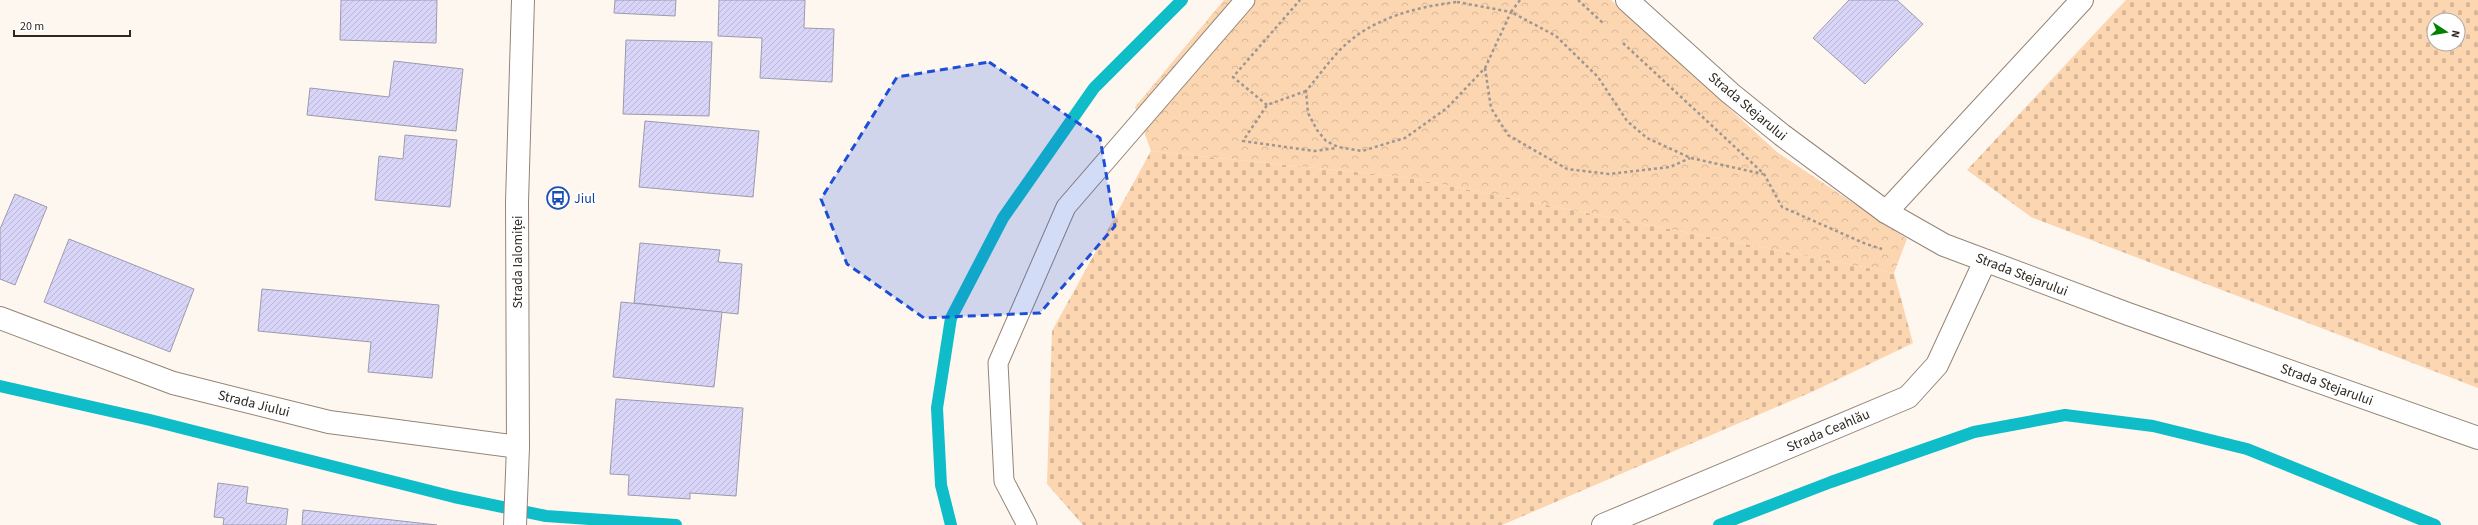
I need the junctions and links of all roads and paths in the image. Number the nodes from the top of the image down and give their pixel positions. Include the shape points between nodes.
1 (523, 0) edge
2 (1245, 0) edge
3 (1300, 0) edge
4 (1520, 0) edge
5 (1627, 0) edge
6 (2082, 0) edge
7 (1457, 1) edge
8 (1511, 12) junction
9 (1485, 68) junction
10 (1306, 91) junction
11 (1267, 105) junction
12 (1338, 148) junction
13 (1691, 158) junction
14 (1764, 174) dead end
15 (1886, 212) junction
16 (1985, 261) junction
17 (0, 318) edge
18 (2478, 438) edge
19 (518, 447) junction
20 (515, 525) edge
21 (1027, 525) edge
22 (1603, 525) edge

1 - 19 street, Strada Ialomiței via 517,202
2 - 21 lane via 1066,207 998,363 1004,481
3 - 11 path via 1233,78
4 - 8 path
5 - 15 street, Strada Stejarului via 1730,93
6 - 15 street
7 - 8 path
7 - 10 path via 1427,5 1376,23 1340,50
8 - 9 path
8 - 13 path via 1556,36 1598,77 1627,121 1647,138
9 - 12 path via 1446,108 1405,138 1362,151
9 - 13 path via 1491,108 1508,135 1568,169 1609,174 1670,167
10 - 11 path
10 - 12 path via 1308,113 1317,130 1326,141
11 - 12 path via 1243,141 1314,151
13 - 14 path
15 - 16 street, Strada Stejarului via 1944,245
16 - 18 street, Strada Stejarului
16 - 22 street, Strada Ceahlău via 1937,365 1908,397
17 - 19 street, Strada Jiului via 174,383 321,420
19 - 20 street, Strada Ialomiței

